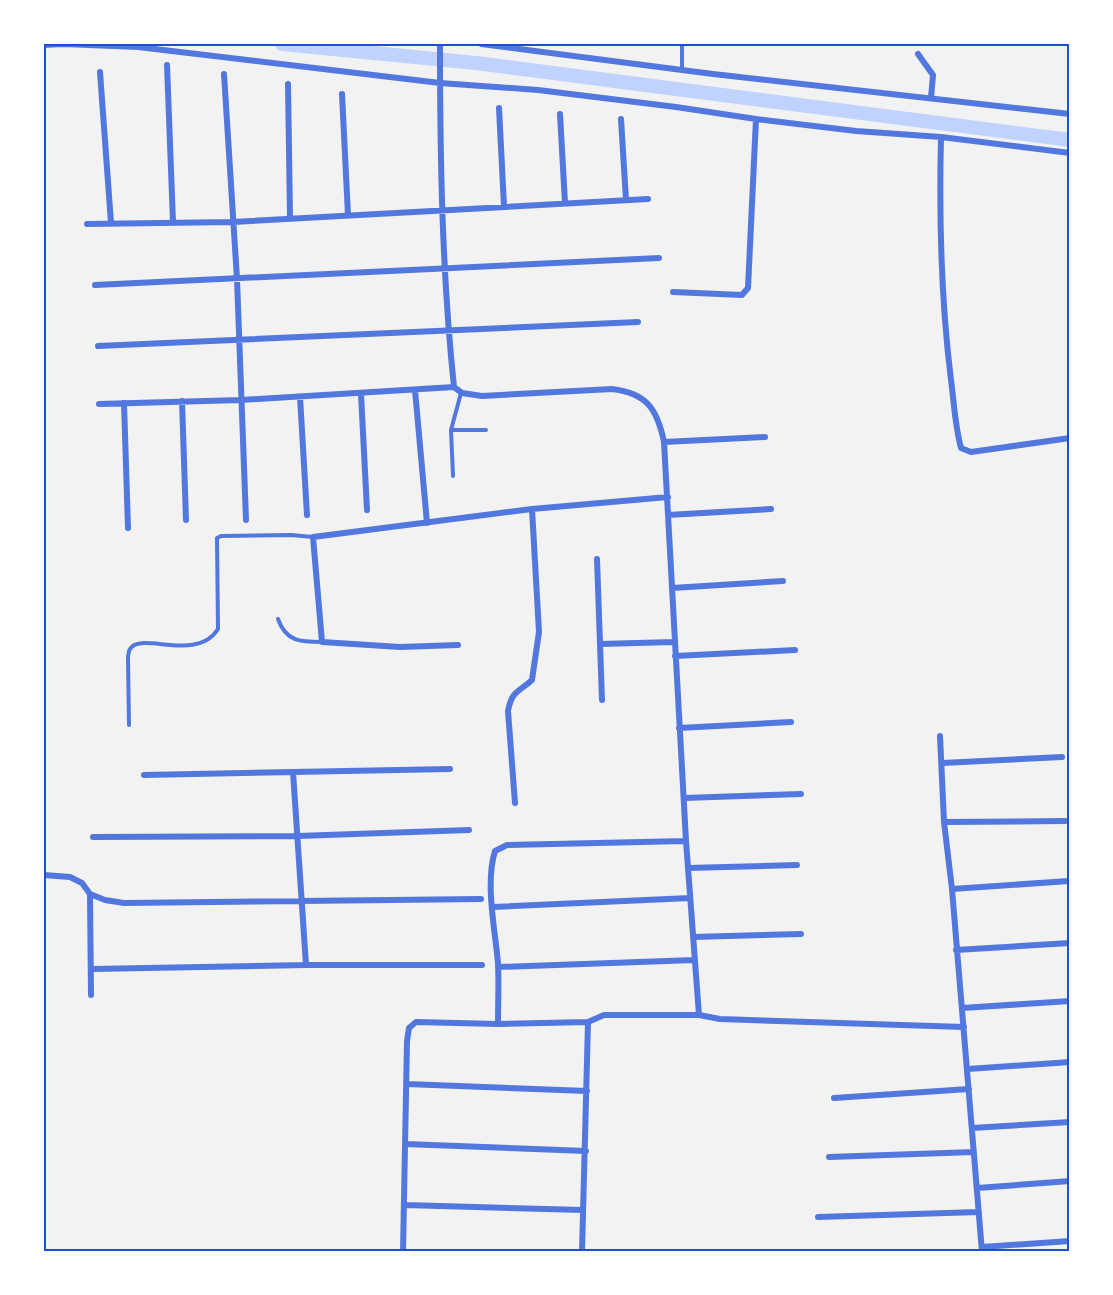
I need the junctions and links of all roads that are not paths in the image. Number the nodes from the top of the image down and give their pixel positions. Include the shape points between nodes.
1 (440, 44) edge
2 (481, 44) edge
3 (682, 44) edge
4 (44, 45) edge
5 (918, 54) dead end
6 (167, 65) dead end
7 (682, 70) junction
8 (100, 72) dead end
9 (224, 74) dead end
10 (440, 83) junction
11 (288, 84) dead end
12 (342, 94) dead end
13 (931, 98) junction
14 (499, 108) dead end
15 (560, 114) dead end
16 (1070, 114) edge
17 (621, 119) dead end
18 (756, 119) junction
19 (941, 137) junction
20 (1070, 153) edge
21 (648, 199) dead end
22 (626, 200) junction
23 (565, 203) junction
24 (504, 206) junction
25 (443, 210) junction
26 (348, 214) junction
27 (290, 217) junction
28 (173, 222) junction
29 (233, 222) junction
30 (111, 223) junction
31 (87, 224) dead end
32 (658, 258) dead end
33 (445, 268) junction
34 (237, 279) junction
35 (95, 285) dead end
36 (673, 292) dead end
37 (638, 322) dead end
38 (448, 330) junction
39 (239, 339) junction
40 (98, 346) dead end
41 (454, 387) junction
42 (416, 390) junction
43 (462, 393) junction
44 (361, 394) junction
45 (300, 397) junction
46 (241, 400) junction
47 (182, 401) junction
48 (124, 403) junction
49 (99, 404) dead end
50 (451, 430) junction
51 (486, 430) dead end
52 (765, 437) dead end
53 (1070, 438) edge
54 (664, 442) junction
55 (453, 476) dead end
56 (668, 497) junction
57 (532, 509) junction
58 (771, 509) dead end
59 (367, 510) dead end
60 (668, 514) junction
61 (307, 515) dead end
62 (186, 520) dead end
63 (246, 520) dead end
64 (427, 523) junction
65 (128, 528) dead end
66 (313, 537) junction
67 (597, 560) dead end
68 (783, 581) dead end
69 (672, 588) junction
70 (278, 619) dead end
71 (322, 642) junction
72 (674, 642) junction
73 (600, 644) junction
74 (458, 645) dead end
75 (795, 650) dead end
76 (675, 656) junction
77 (602, 700) dead end
78 (791, 722) dead end
79 (129, 725) dead end
80 (679, 728) junction
81 (940, 736) dead end
82 (1062, 757) dead end
83 (942, 762) junction
84 (450, 768) dead end
85 (293, 772) junction
86 (144, 775) dead end
87 (801, 794) dead end
88 (684, 798) junction
89 (515, 803) dead end
90 (1065, 821) dead end
91 (944, 822) junction
92 (470, 830) dead end
93 (298, 836) junction
94 (93, 837) dead end
95 (686, 841) junction
96 (797, 865) dead end
97 (688, 868) junction
98 (44, 875) edge
99 (1069, 881) edge
100 (952, 889) junction
101 (90, 894) junction
102 (690, 898) junction
103 (481, 899) dead end
104 (302, 901) junction
105 (493, 907) junction
106 (801, 934) dead end
107 (693, 937) junction
108 (1070, 943) edge
109 (956, 950) junction
110 (694, 960) junction
111 (482, 964) dead end
112 (306, 965) junction
113 (498, 967) junction
114 (92, 969) junction
115 (91, 995) dead end
116 (1070, 1001) edge
117 (962, 1008) junction
118 (699, 1015) junction
119 (588, 1022) junction
120 (498, 1024) junction
121 (964, 1027) junction
122 (1070, 1062) edge
123 (968, 1069) junction
124 (407, 1084) junction
125 (969, 1089) junction
126 (587, 1091) junction
127 (834, 1098) dead end
128 (1070, 1122) edge
129 (972, 1128) junction
130 (405, 1144) junction
131 (586, 1151) junction
132 (974, 1152) junction
133 (829, 1157) dead end
134 (1070, 1181) edge
135 (977, 1188) junction
136 (405, 1205) junction
137 (583, 1210) junction
138 (979, 1212) junction
139 (818, 1217) dead end
140 (1070, 1241) edge
141 (982, 1249) edge
142 (403, 1251) edge
143 (582, 1251) edge

1 - 10 street
2 - 7 street
3 - 7 lane
4 - 10 street via 138,47
5 - 13 street via 933,75
6 - 28 street
7 - 13 street
8 - 30 street
9 - 29 street
10 - 18 street via 538,90
10 - 25 street
11 - 27 street
12 - 26 street
13 - 16 street
14 - 24 street
15 - 23 street
17 - 22 street
18 - 19 street
18 - 36 street via 748,288 741,295
19 - 20 street
19 - 53 street via 945,317 961,448 971,452
21 - 22 street
22 - 23 street
23 - 24 street
24 - 25 street
25 - 26 street
25 - 33 street
26 - 27 street
27 - 29 street
28 - 29 street
28 - 30 street
29 - 34 street
30 - 31 street
32 - 33 street
33 - 34 street
33 - 38 street
34 - 35 street
34 - 39 street
37 - 38 street
38 - 39 street
38 - 41 street
39 - 40 street
39 - 46 street
41 - 42 street
41 - 43 street
42 - 44 street
42 - 64 street
43 - 50 lane
43 - 54 street via 482,396 628,390 650,404
44 - 45 street
44 - 59 street
45 - 46 street
45 - 61 street
46 - 47 street
46 - 63 street
47 - 48 street
47 - 62 street
48 - 49 street
48 - 65 street
50 - 51 lane
50 - 55 lane
52 - 54 street
54 - 56 street
56 - 57 street
56 - 60 street
57 - 64 street
57 - 89 street via 539,632 532,680 510,698 508,711
58 - 60 street
60 - 69 street
64 - 66 street
66 - 71 street
66 - 79 lane via 217,538 218,629 203,644 141,643 129,649
67 - 73 street
68 - 69 street
69 - 72 street
70 - 71 lane via 287,636
71 - 74 street
72 - 73 street
72 - 76 street
73 - 77 street
75 - 76 street
76 - 80 street
78 - 80 street
80 - 88 street
81 - 83 street
82 - 83 street
83 - 91 street
84 - 85 street
85 - 86 street
85 - 93 street
87 - 88 street
88 - 95 street
90 - 91 street
91 - 100 street
92 - 93 street
93 - 94 street
93 - 104 street
95 - 97 street
95 - 105 street via 507,845 495,851 492,861
96 - 97 street
97 - 102 street
98 - 101 street via 70,877 82,883
99 - 100 street
100 - 109 street
101 - 104 street via 124,903
101 - 114 street
102 - 105 street
102 - 107 street
103 - 104 street
104 - 112 street
105 - 113 street
106 - 107 street
107 - 110 street
108 - 109 street
109 - 117 street
110 - 113 street
110 - 118 street
111 - 112 street
112 - 114 street
113 - 120 street
114 - 115 street
116 - 117 street
117 - 121 street
118 - 119 street via 604,1015
118 - 121 street via 720,1019
119 - 120 street
119 - 126 street
120 - 124 street via 416,1022 409,1028
121 - 123 street
122 - 123 street
123 - 125 street
124 - 126 street
124 - 130 street
125 - 127 street
125 - 129 street
126 - 131 street
128 - 129 street
129 - 132 street
130 - 131 street
130 - 136 street
131 - 137 street
132 - 133 street
132 - 135 street
134 - 135 street
135 - 138 street
136 - 137 street
136 - 142 street
137 - 143 street
138 - 139 street
138 - 141 street
140 - 141 street

